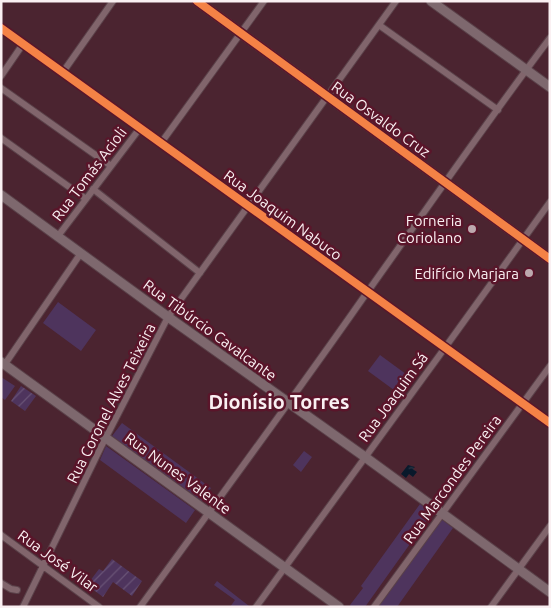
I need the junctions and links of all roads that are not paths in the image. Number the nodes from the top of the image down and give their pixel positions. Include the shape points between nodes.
1 (113, 1) edge
2 (197, 1) edge
3 (264, 1) edge
4 (396, 1) edge
5 (431, 1) edge
6 (379, 25) junction
7 (1, 28) edge
8 (241, 33) junction
9 (550, 38) edge
10 (23, 44) junction
11 (526, 70) junction
12 (63, 72) junction
13 (1, 76) edge
14 (550, 86) edge
15 (1, 88) edge
16 (327, 96) junction
17 (498, 110) junction
18 (140, 128) junction
19 (1, 138) edge
20 (162, 144) junction
21 (111, 166) junction
22 (445, 182) junction
23 (93, 190) junction
24 (1, 194) edge
25 (86, 199) junction
26 (550, 202) edge
27 (248, 206) junction
28 (58, 236) junction
29 (523, 240) junction
30 (81, 253) junction
31 (550, 259) edge
32 (200, 273) junction
33 (368, 292) junction
34 (168, 317) junction
35 (445, 348) junction
36 (3, 363) edge
37 (550, 366) edge
38 (289, 403) junction
39 (523, 404) junction
40 (550, 423) edge
41 (106, 438) junction
42 (365, 457) junction
43 (208, 513) junction
44 (442, 514) junction
45 (550, 526) edge
46 (1, 535) edge
47 (44, 566) junction
48 (285, 569) junction
49 (518, 569) junction
50 (1, 584) edge
51 (17, 590) dead end
52 (550, 592) edge
53 (23, 607) edge
54 (99, 607) edge
55 (140, 607) edge
56 (256, 607) edge
57 (338, 607) edge
58 (374, 607) edge
59 (491, 607) edge

1 - 12 street
2 - 8 street, Rua Osvaldo Cruz
3 - 8 street
4 - 6 street, Rua Coronel Alves Teixeira
5 - 11 street
6 - 16 street, Rua Coronel Alves Teixeira
6 - 17 street
7 - 10 street, Rua Joaquim Nabuco
8 - 16 street, Rua Osvaldo Cruz
8 - 20 street
9 - 11 street
10 - 12 street, Rua Joaquim Nabuco
10 - 13 street
11 - 14 street
11 - 17 street
12 - 18 street, Rua Joaquim Nabuco
15 - 21 street
16 - 22 street, Rua Osvaldo Cruz
16 - 27 street, Rua Coronel Alves Teixeira
17 - 22 street
18 - 20 street, Rua Joaquim Nabuco
18 - 21 street, Rua Tomás Acioli
19 - 25 street
20 - 27 street, Rua Joaquim Nabuco
21 - 23 street, Rua Tomás Acioli
22 - 29 street, Rua Osvaldo Cruz
22 - 33 street
23 - 25 street, Rua Tomás Acioli
23 - 32 street
24 - 28 street, Rua Tibúrcio Cavalcante
25 - 28 street, Rua Tomás Acioli
26 - 29 street, Rua Joaquim Sá
27 - 32 street, Rua Coronel Alves Teixeira
27 - 33 street, Rua Joaquim Nabuco
28 - 30 street, Rua Tibúrcio Cavalcante
29 - 31 street, Rua Osvaldo Cruz
29 - 35 street, Rua Joaquim Sá
30 - 34 street, Rua Tibúrcio Cavalcante
30 - 36 street
32 - 34 street, Rua Coronel Alves Teixeira
33 - 35 street, Rua Joaquim Nabuco
33 - 38 street
34 - 38 street, Rua Tibúrcio Cavalcante
34 - 41 street, Rua Coronel Alves Teixeira
35 - 39 street, Rua Joaquim Nabuco
35 - 42 street, Rua Joaquim Sá
36 - 41 street, Rua Nunes Valente
37 - 39 street, Rua Marcondes Pereira
38 - 42 street, Rua Tibúrcio Cavalcante
38 - 43 street
39 - 40 street, Rua Joaquim Nabuco
39 - 44 street, Rua Marcondes Pereira
41 - 43 street, Rua Nunes Valente
41 - 47 street, Rua Coronel Alves Teixeira
42 - 44 street, Rua Tibúrcio Cavalcante
42 - 48 street, Rua Joaquim Sá
43 - 48 street, Rua Nunes Valente
43 - 55 street
44 - 49 street, Rua Tibúrcio Cavalcante
44 - 58 street, Rua Marcondes Pereira
45 - 49 street
46 - 47 street, Rua José Vilar
47 - 53 street, Rua Coronel Alves Teixeira
47 - 54 street, Rua José Vilar
48 - 56 street, Rua Joaquim Sá
48 - 57 street, Rua Nunes Valente
49 - 52 street, Rua Tibúrcio Cavalcante
49 - 59 street
50 - 51 street

